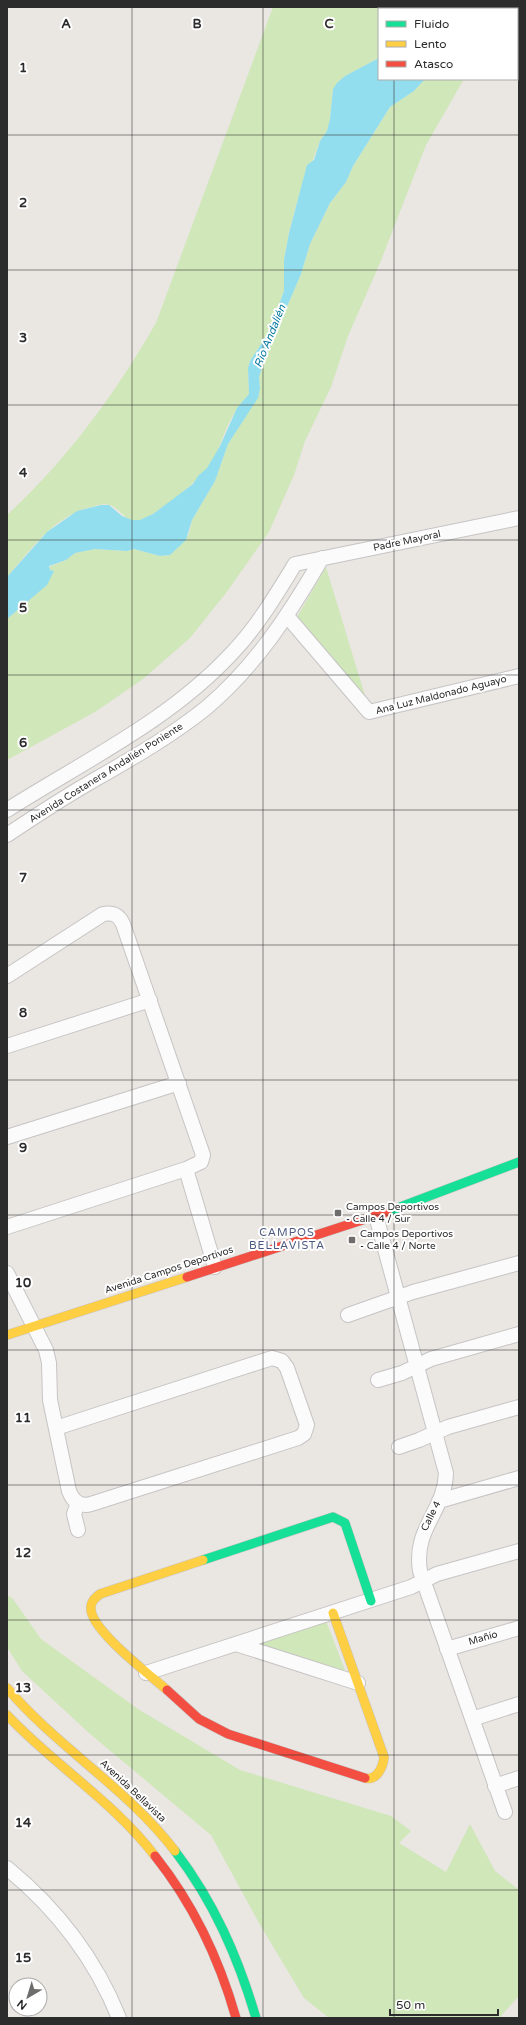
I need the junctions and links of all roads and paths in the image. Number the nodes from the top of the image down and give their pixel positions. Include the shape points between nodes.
1 (519, 518) edge
2 (322, 558) junction
3 (295, 564) joint
4 (287, 616) junction
5 (519, 676) edge
6 (7, 810) edge
7 (7, 834) edge
8 (7, 976) edge
9 (150, 1000) junction
10 (7, 1046) edge
11 (179, 1083) junction
12 (7, 1137) edge
13 (519, 1162) edge
14 (186, 1169) junction
15 (376, 1216) junction
16 (7, 1227) edge
17 (519, 1263) edge
18 (215, 1267) junction
19 (7, 1273) edge
20 (398, 1298) junction
21 (348, 1315) dead end
22 (35, 1325) junction
23 (519, 1334) edge
24 (7, 1335) edge
25 (418, 1365) junction
26 (378, 1380) dead end
27 (519, 1407) edge
28 (56, 1428) junction
29 (436, 1432) junction
30 (398, 1447) dead end
31 (519, 1478) edge
32 (439, 1501) junction
33 (78, 1503) junction
34 (78, 1530) dead end
35 (519, 1550) edge
36 (424, 1581) junction
37 (371, 1601) junction
38 (333, 1613) junction
39 (519, 1628) edge
40 (236, 1644) junction
41 (447, 1649) junction
42 (146, 1672) junction
43 (358, 1683) junction
44 (7, 1688) edge
45 (519, 1704) edge
46 (7, 1715) edge
47 (472, 1719) junction
48 (519, 1778) edge
49 (495, 1786) junction
50 (505, 1812) dead end
51 (7, 1868) edge
52 (119, 2018) edge
53 (236, 2018) edge
54 (256, 2018) edge

1 - 2 street, Padre Mayoral
2 - 3 street, Padre Mayoral
2 - 4 street, Avenida Costanera Andalién Poniente
3 - 6 street, Avenida Costanera Andalién Poniente via 251,631 233,653 193,692 148,725
4 - 5 street, Ana Luz Maldonado Aguayo via 369,712
4 - 7 street, Avenida Costanera Andalién Poniente via 247,668 191,720
8 - 9 street via 99,916 113,913 123,924
9 - 10 street
9 - 11 street
11 - 12 street
11 - 14 street via 203,1151 200,1162
13 - 15 street, Avenida Campos Deportivos
14 - 16 street
14 - 18 street
15 - 18 street, Avenida Campos Deportivos
15 - 20 street, Calle 4
17 - 20 street
18 - 22 street, Avenida Campos Deportivos
19 - 22 street
20 - 21 street
20 - 25 street, Calle 4
22 - 24 street, Avenida Campos Deportivos
22 - 28 street via 48,1357 50,1400
23 - 25 street
25 - 26 street
25 - 29 street, Calle 4
27 - 29 street
28 - 33 street via 69,1491
28 - 33 street via 272,1358 282,1361 287,1368 307,1421 306,1431 298,1438 92,1504
29 - 30 street
29 - 32 street, Calle 4 via 446,1473 444,1491
31 - 32 street
32 - 36 street, Calle 4 via 420,1542 418,1562
33 - 34 street via 74,1514
35 - 36 street via 437,1574
36 - 37 street
36 - 41 street, Calle 4
37 - 38 street
37 - 42 street via 345,1523 333,1517 96,1596 91,1604 93,1619 103,1633
38 - 40 street
38 - 43 street
39 - 41 street, Mañío
40 - 42 street
40 - 43 street
41 - 47 street, Calle 4
42 - 43 street via 199,1719 218,1730 368,1779 379,1774 384,1757
44 - 54 street, Avenida Bellavista via 38,1722 140,1810 174,1849 205,1894 225,1931 242,1971
45 - 47 street
46 - 53 street via 30,1739 127,1823 162,1863 204,1930 224,1978
47 - 49 street, Calle 4
48 - 49 street
49 - 50 street, Calle 4
51 - 52 street via 45,1902 76,1939 100,1976

